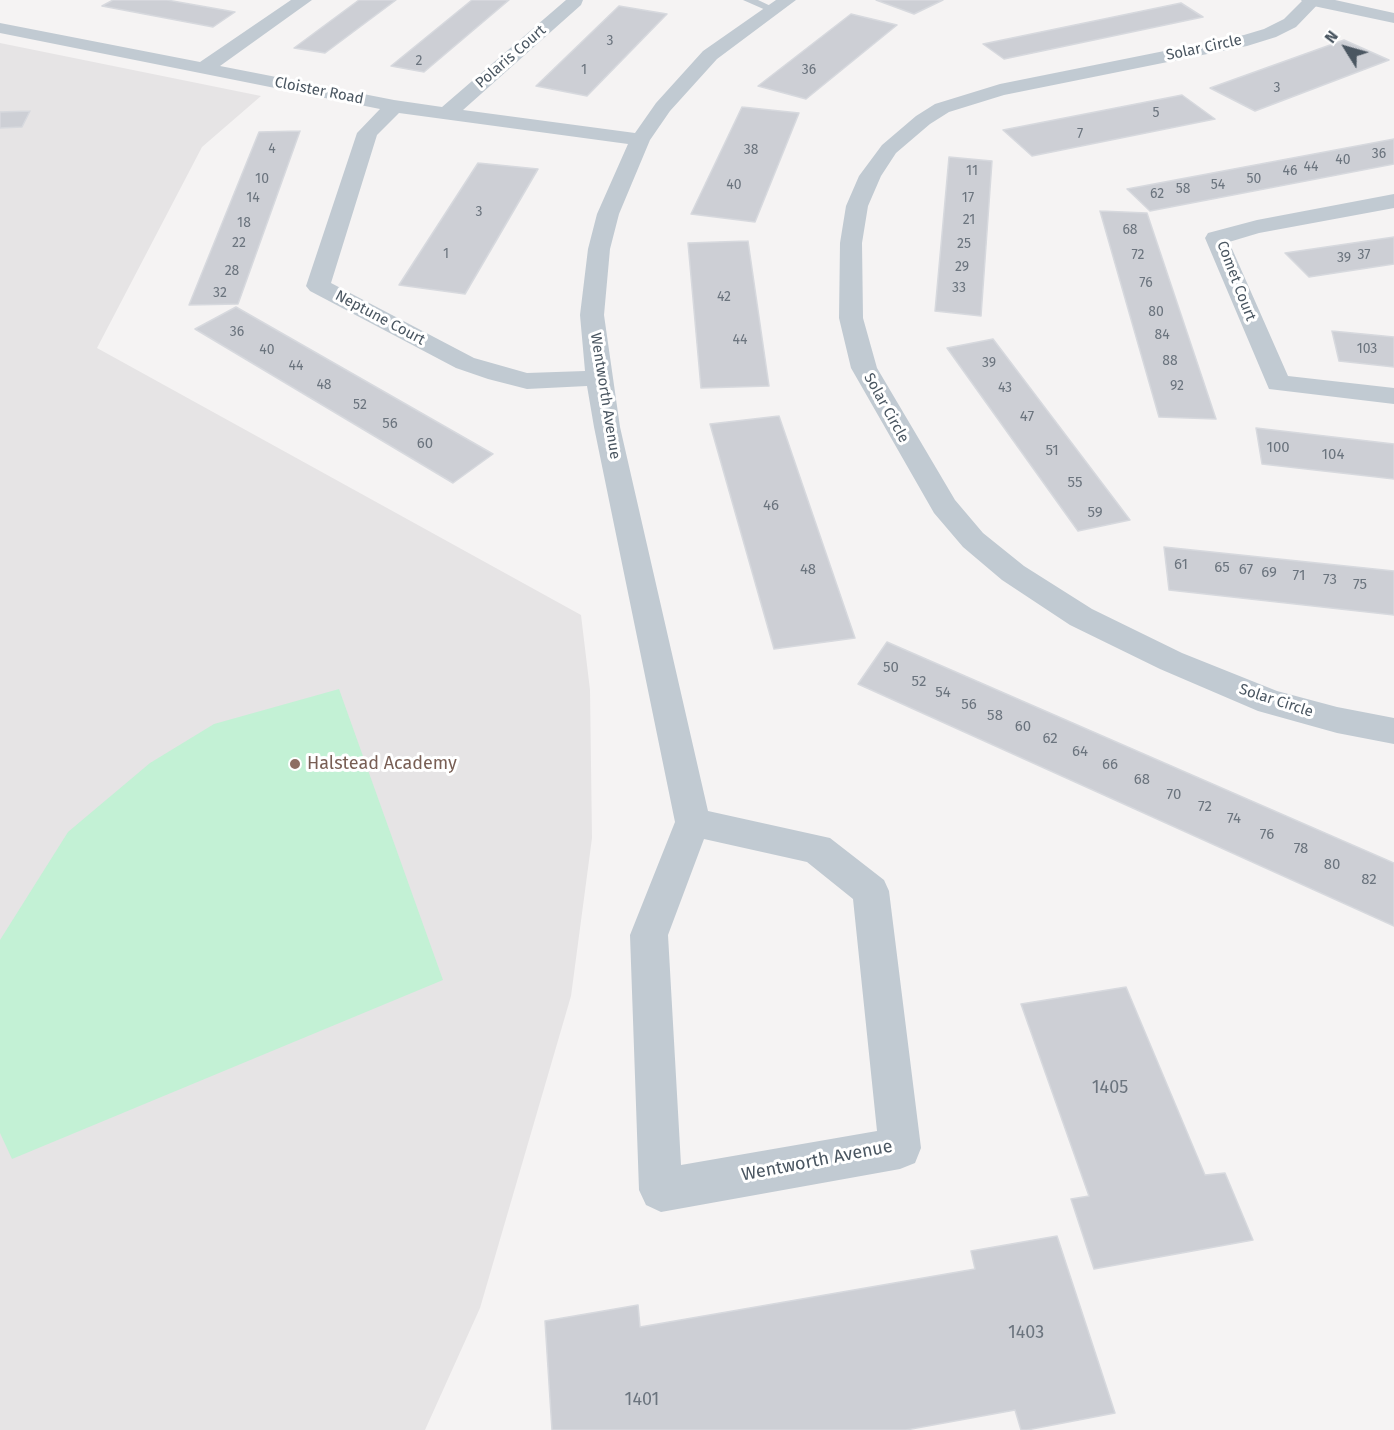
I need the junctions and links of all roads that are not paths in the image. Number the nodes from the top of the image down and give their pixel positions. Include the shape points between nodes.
1 (303, 0) edge
2 (1312, 0) edge
3 (575, 1) edge
4 (769, 3) edge
5 (1394, 18) edge
6 (0, 28) edge
7 (204, 68) junction
8 (394, 106) junction
9 (446, 114) junction
10 (640, 140) junction
11 (1394, 201) edge
12 (599, 378) junction
13 (1394, 396) edge
14 (1394, 731) edge
15 (693, 822) junction

1 - 7 street
2 - 5 street
2 - 14 street, Solar Circle via 1290,23 1270,33 993,92 942,108 923,120 889,149 870,176 857,206 850,243 851,318 864,368 944,506 973,540 1012,573 1081,617 1171,661 1259,697 1337,720
3 - 9 street, Polaris Court
4 - 10 street, Wentworth Avenue via 710,55 663,107
6 - 7 street, Cloister Road
7 - 8 street, Cloister Road
8 - 9 street, Cloister Road
8 - 12 street, Neptune Court via 367,133 318,285 465,363 496,374 527,381
9 - 10 street, Cloister Road
10 - 12 street, Wentworth Avenue via 608,214 598,249 592,315
11 - 13 street, Comet Court via 1257,226 1216,238 1278,382
12 - 15 street, Wentworth Avenue
15 - 15 street, Wentworth Avenue via 817,849 871,891 900,1148 662,1190 649,935

